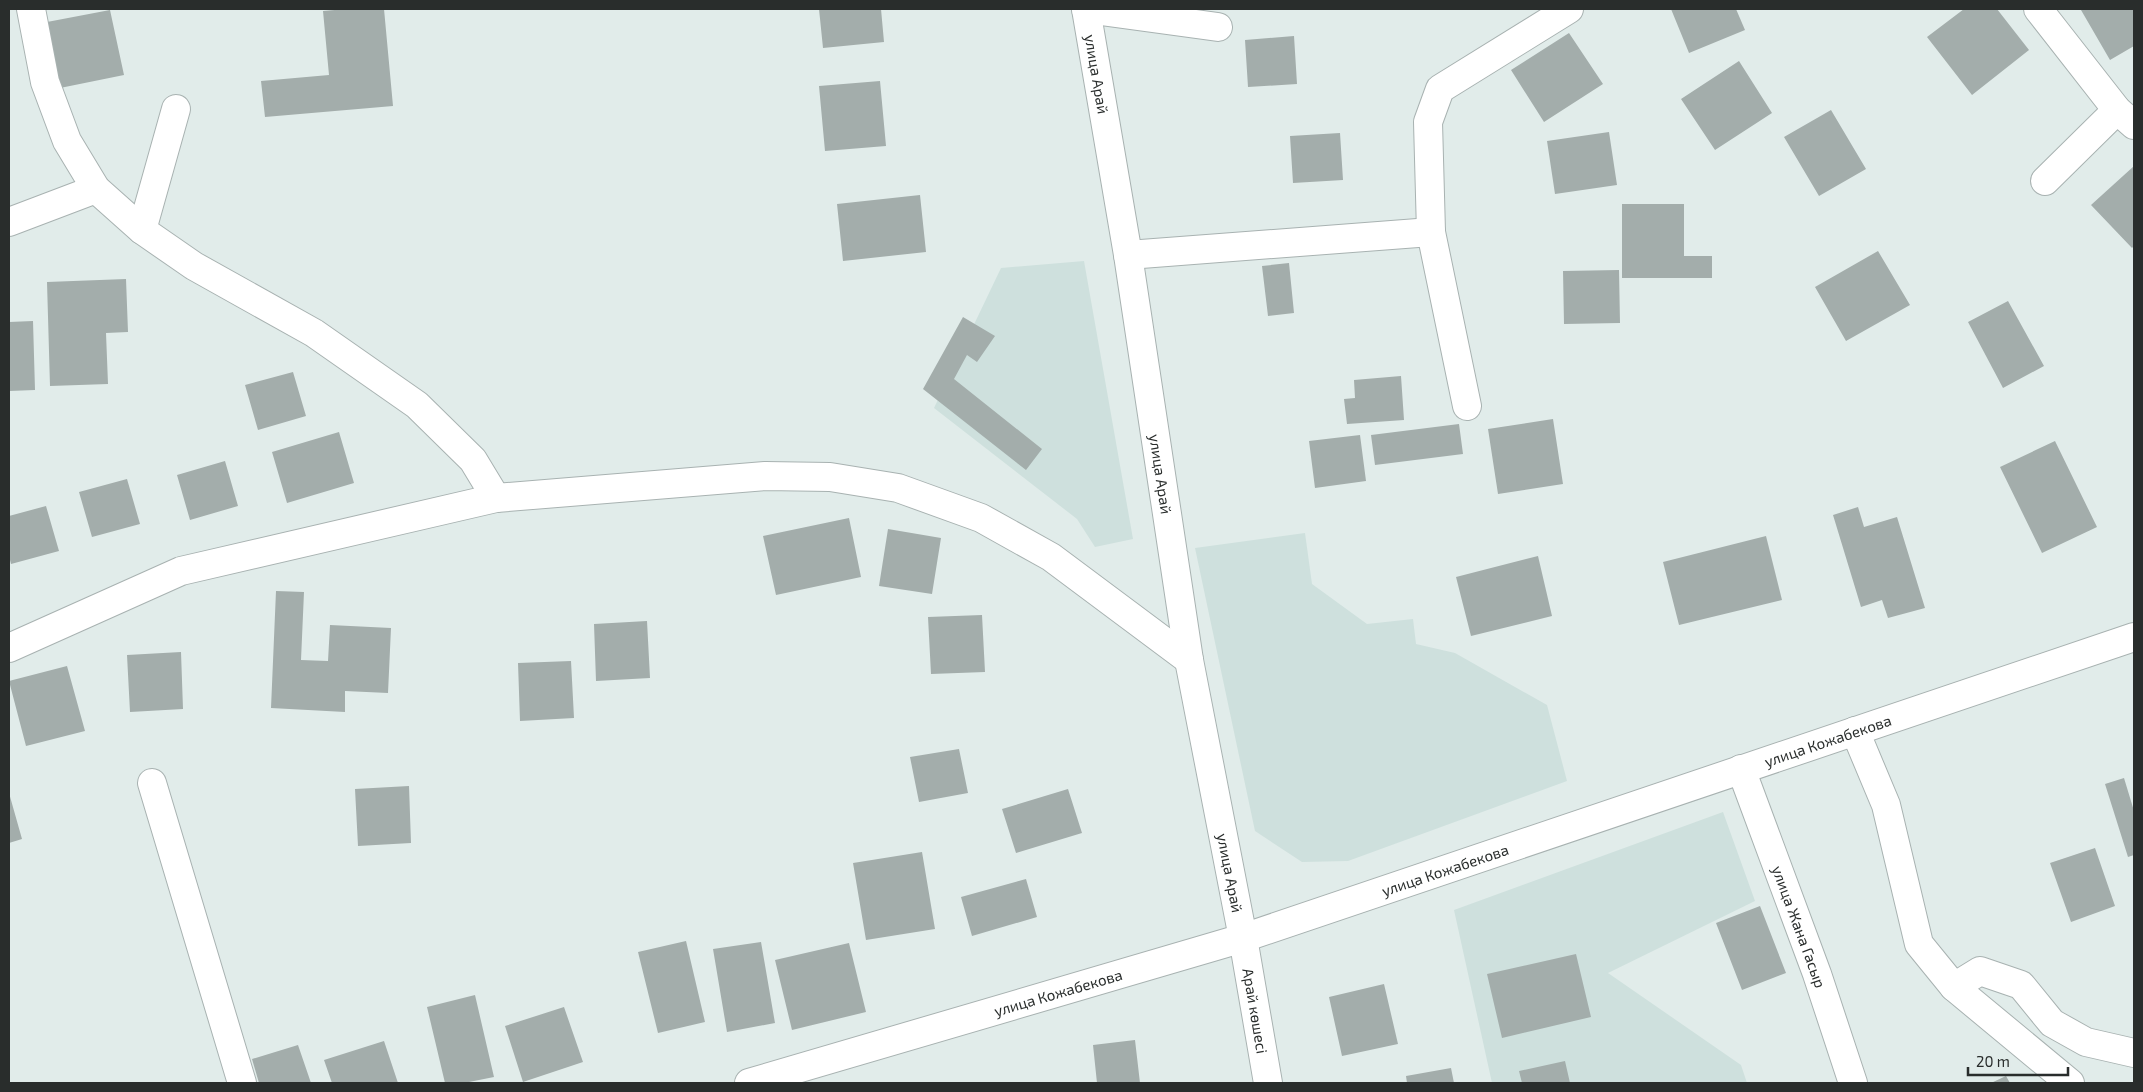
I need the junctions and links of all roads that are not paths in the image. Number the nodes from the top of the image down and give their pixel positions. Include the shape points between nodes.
1 (31, 9) edge
2 (1086, 9) edge
3 (1569, 9) edge
4 (2038, 9) edge
5 (1218, 27) dead end
6 (176, 109) dead end
7 (2126, 118) edge
8 (2045, 180) dead end
9 (96, 189) junction
10 (9, 222) edge
11 (142, 230) junction
12 (1431, 232) junction
13 (1128, 256) junction
14 (1467, 406) dead end
15 (496, 498) junction
16 (2134, 637) edge
17 (9, 648) edge
18 (1189, 660) junction
19 (1855, 731) junction
20 (1741, 769) junction
21 (152, 783) dead end
22 (1243, 938) junction
23 (1954, 987) junction
24 (2134, 1053) edge
25 (242, 1083) edge
26 (749, 1083) edge
27 (1268, 1083) edge
28 (1853, 1083) edge
29 (2070, 1083) edge

1 - 9 street via 45,82 67,141
2 - 5 street
2 - 13 street, улица Арай
3 - 12 street via 1440,89 1428,122
4 - 7 street
6 - 11 street
7 - 8 street
9 - 10 street
9 - 11 street
11 - 15 street via 194,266 314,334 417,405 473,460
12 - 13 street
12 - 14 street
13 - 18 street, улица Арай
15 - 17 street via 181,571
15 - 18 street via 764,476 830,477 898,488 981,518 1051,557
16 - 19 street, улица Кожабекова
18 - 22 street, улица Арай
19 - 20 street, улица Кожабекова
19 - 23 street via 1886,805 1919,944
20 - 22 street, улица Кожабекова
20 - 28 street, улица Жана Гасыр via 1817,974
21 - 25 street
22 - 26 street, улица Кожабекова
22 - 27 street, Арай көшесі
23 - 24 street via 1980,971 2021,985 2052,1023 2086,1042
23 - 29 street

